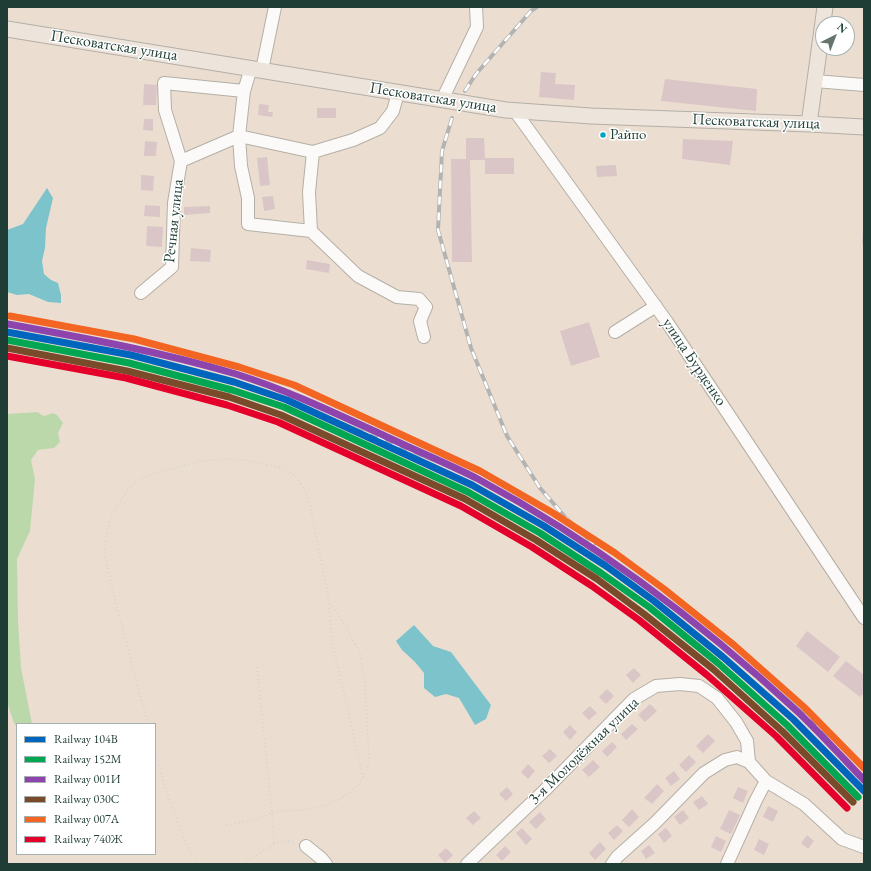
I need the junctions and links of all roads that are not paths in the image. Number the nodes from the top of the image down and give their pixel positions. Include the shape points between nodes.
1 (275, 7) edge
2 (476, 7) edge
3 (825, 7) edge
4 (7, 29) edge
5 (256, 69) junction
6 (815, 81) junction
7 (864, 85) edge
8 (244, 91) junction
9 (398, 93) junction
10 (442, 100) junction
11 (515, 111) junction
12 (809, 124) junction
13 (864, 127) edge
14 (238, 136) junction
15 (313, 152) junction
16 (181, 161) junction
17 (311, 231) junction
18 (141, 292) dead end
19 (656, 306) junction
20 (615, 332) dead end
21 (424, 337) dead end
22 (864, 618) edge
23 (750, 762) junction
24 (766, 780) junction
25 (306, 846) road end
26 (864, 847) edge
27 (326, 864) edge
28 (467, 864) edge
29 (612, 864) edge
30 (727, 864) edge

1 - 5 street
2 - 10 street via 476,26
3 - 6 main road
4 - 5 main road, Песковатская улица
5 - 8 street
5 - 9 main road, Песковатская улица
6 - 7 street
6 - 12 main road
8 - 14 street
8 - 16 street, Речная улица via 164,83 166,110
9 - 10 main road, Песковатская улица
9 - 15 street via 393,111 380,128 353,140
10 - 11 main road, Песковатская улица
11 - 12 main road, Песковатская улица
11 - 19 street, улица Бурденко
12 - 13 main road, Песковатская улица
14 - 15 street
14 - 16 street, Речная улица
14 - 17 street via 248,198 248,224
15 - 17 street via 309,192
16 - 18 street, Речная улица via 174,203 172,267
17 - 21 street via 358,276 397,297 419,299 426,307 420,321
19 - 20 street
19 - 22 street, улица Бурденко
23 - 24 street
23 - 28 street, 3-я Молодёжная улица via 747,741 717,698 699,686 656,686 634,699 545,790
23 - 29 street via 737,757 725,760 704,773
24 - 26 street via 804,804 842,839
24 - 30 street
25 - 27 street

